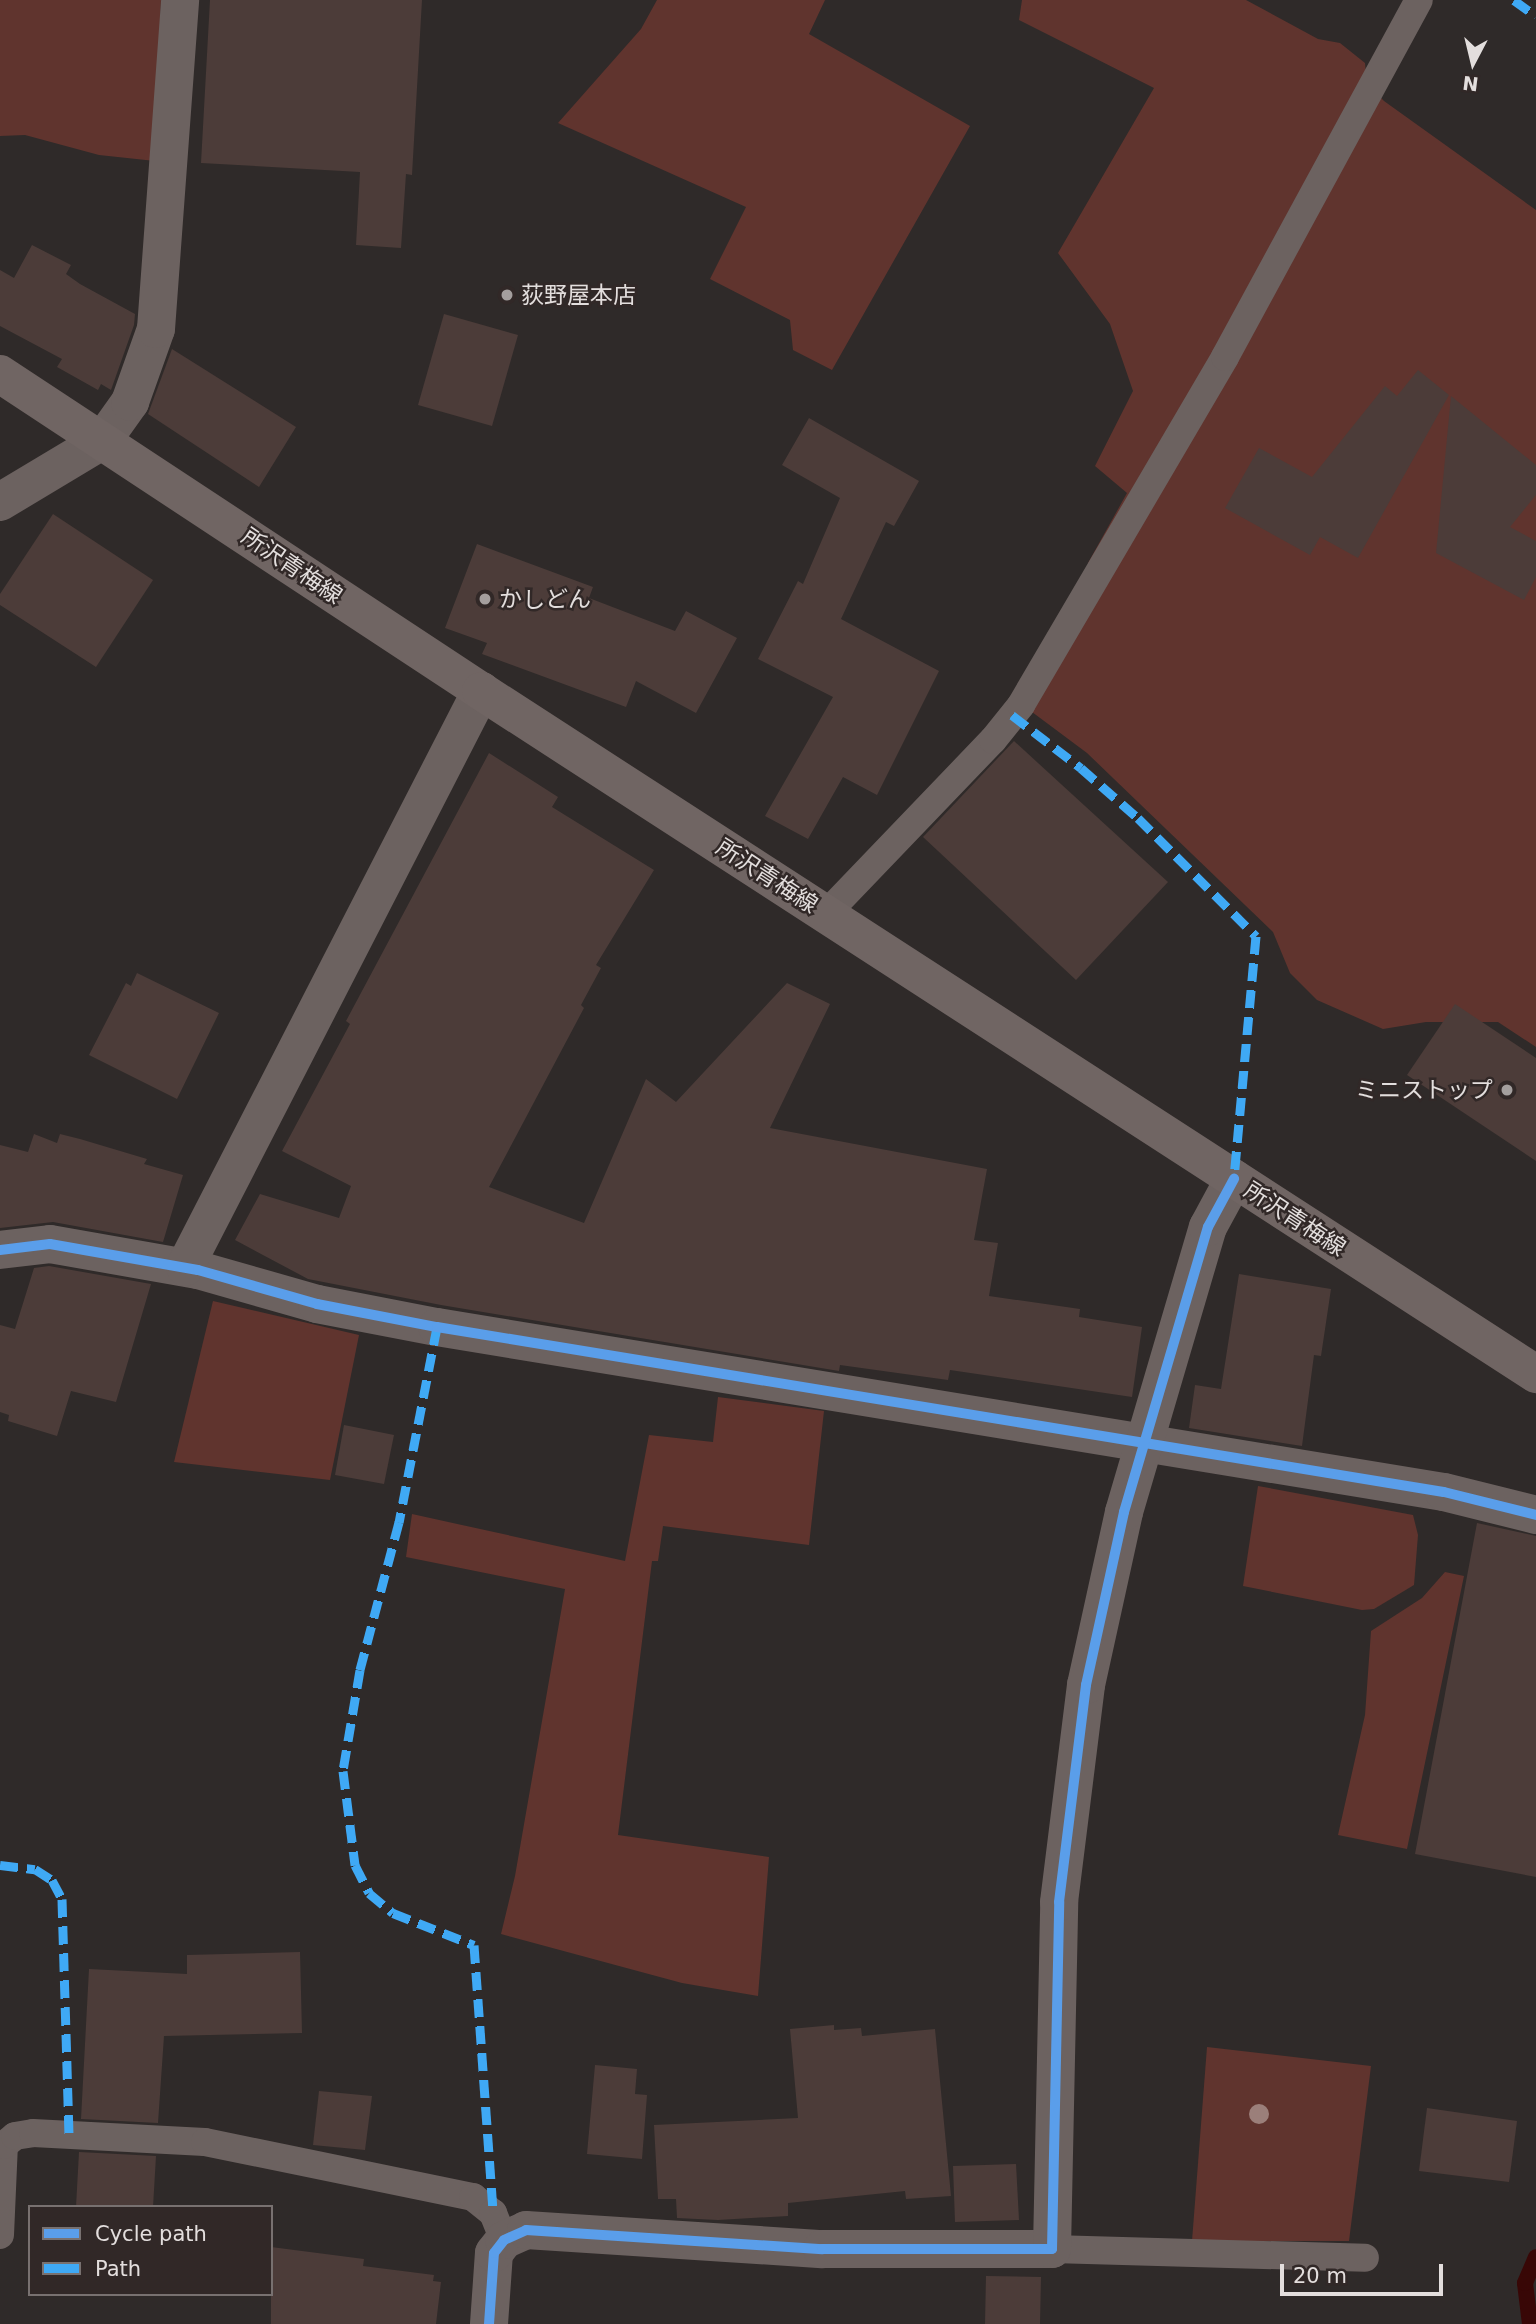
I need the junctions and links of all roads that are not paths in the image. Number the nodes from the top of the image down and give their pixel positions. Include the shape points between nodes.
1 (180, 0) edge
2 (1419, 0) edge
3 (0, 374) edge
4 (103, 440) junction
5 (0, 502) edge
6 (481, 691) junction
7 (826, 914) junction
8 (1234, 1180) junction
9 (0, 1250) edge
10 (185, 1267) junction
11 (1536, 1374) edge
12 (1146, 1442) junction
13 (1536, 1515) edge
14 (0, 2235) edge
15 (504, 2239) junction
16 (1052, 2249) junction
17 (1365, 2258) dead end
18 (489, 2324) edge

1 - 4 street via 156,329 130,402
2 - 7 lane via 1225,358 1021,705
3 - 4 main road, 所沢青梅線
4 - 5 street
4 - 6 main road, 所沢青梅線
6 - 7 main road, 所沢青梅線
6 - 10 street
7 - 8 main road, 所沢青梅線
8 - 11 main road, 所沢青梅線
8 - 12 street via 1208,1227
9 - 10 street via 50,1244
10 - 12 street via 317,1304 437,1328
12 - 13 street via 1444,1492
12 - 16 street via 1124,1512 1086,1685 1059,1902
14 - 15 lane via 4,2145 15,2136 33,2133 205,2142 473,2197 494,2213
15 - 16 street via 526,2230 821,2249
15 - 18 street via 495,2253
16 - 17 lane

